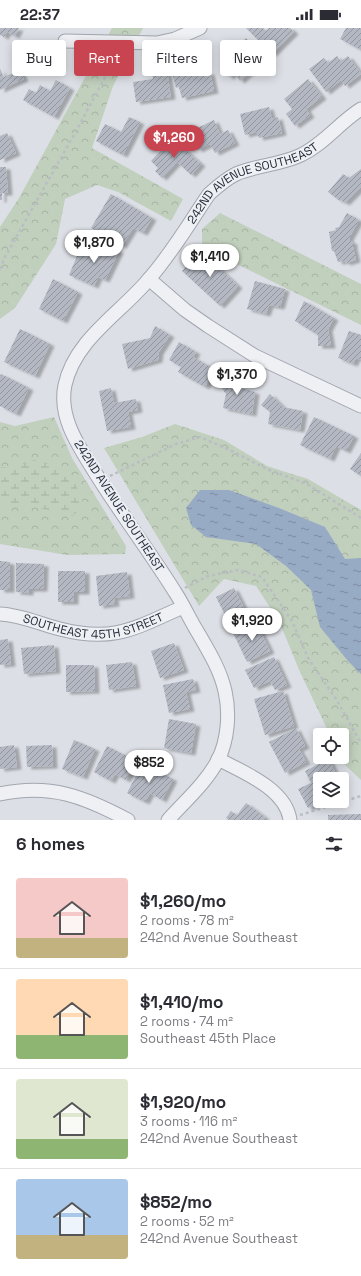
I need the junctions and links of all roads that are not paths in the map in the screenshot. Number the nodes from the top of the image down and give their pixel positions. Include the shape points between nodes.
1 (200, 28) edge
2 (66, 41) edge
3 (361, 108) edge
4 (149, 279) junction
5 (361, 406) edge
6 (183, 607) junction
7 (0, 614) edge
8 (218, 759) junction
9 (0, 794) edge
10 (290, 819) edge
11 (128, 820) edge
12 (168, 820) edge

1 - 2 street via 175,40 157,42
3 - 4 street, 242ND AVENUE SOUTHEAST via 302,155 237,174 221,183 209,194
4 - 5 street via 185,310 255,356
4 - 6 street, 242ND AVENUE SOUTHEAST via 86,343 76,358 65,386 64,403 67,422 77,444
6 - 7 street, SOUTHEAST 45TH STREET via 132,630 105,635 76,633
6 - 8 street, 242ND AVENUE SOUTHEAST via 217,666 225,690 228,710 227,732
8 - 10 street via 264,785 279,797
8 - 12 street, 242ND AVENUE SOUTHEAST via 207,777
9 - 11 street via 29,790 59,792 81,798

